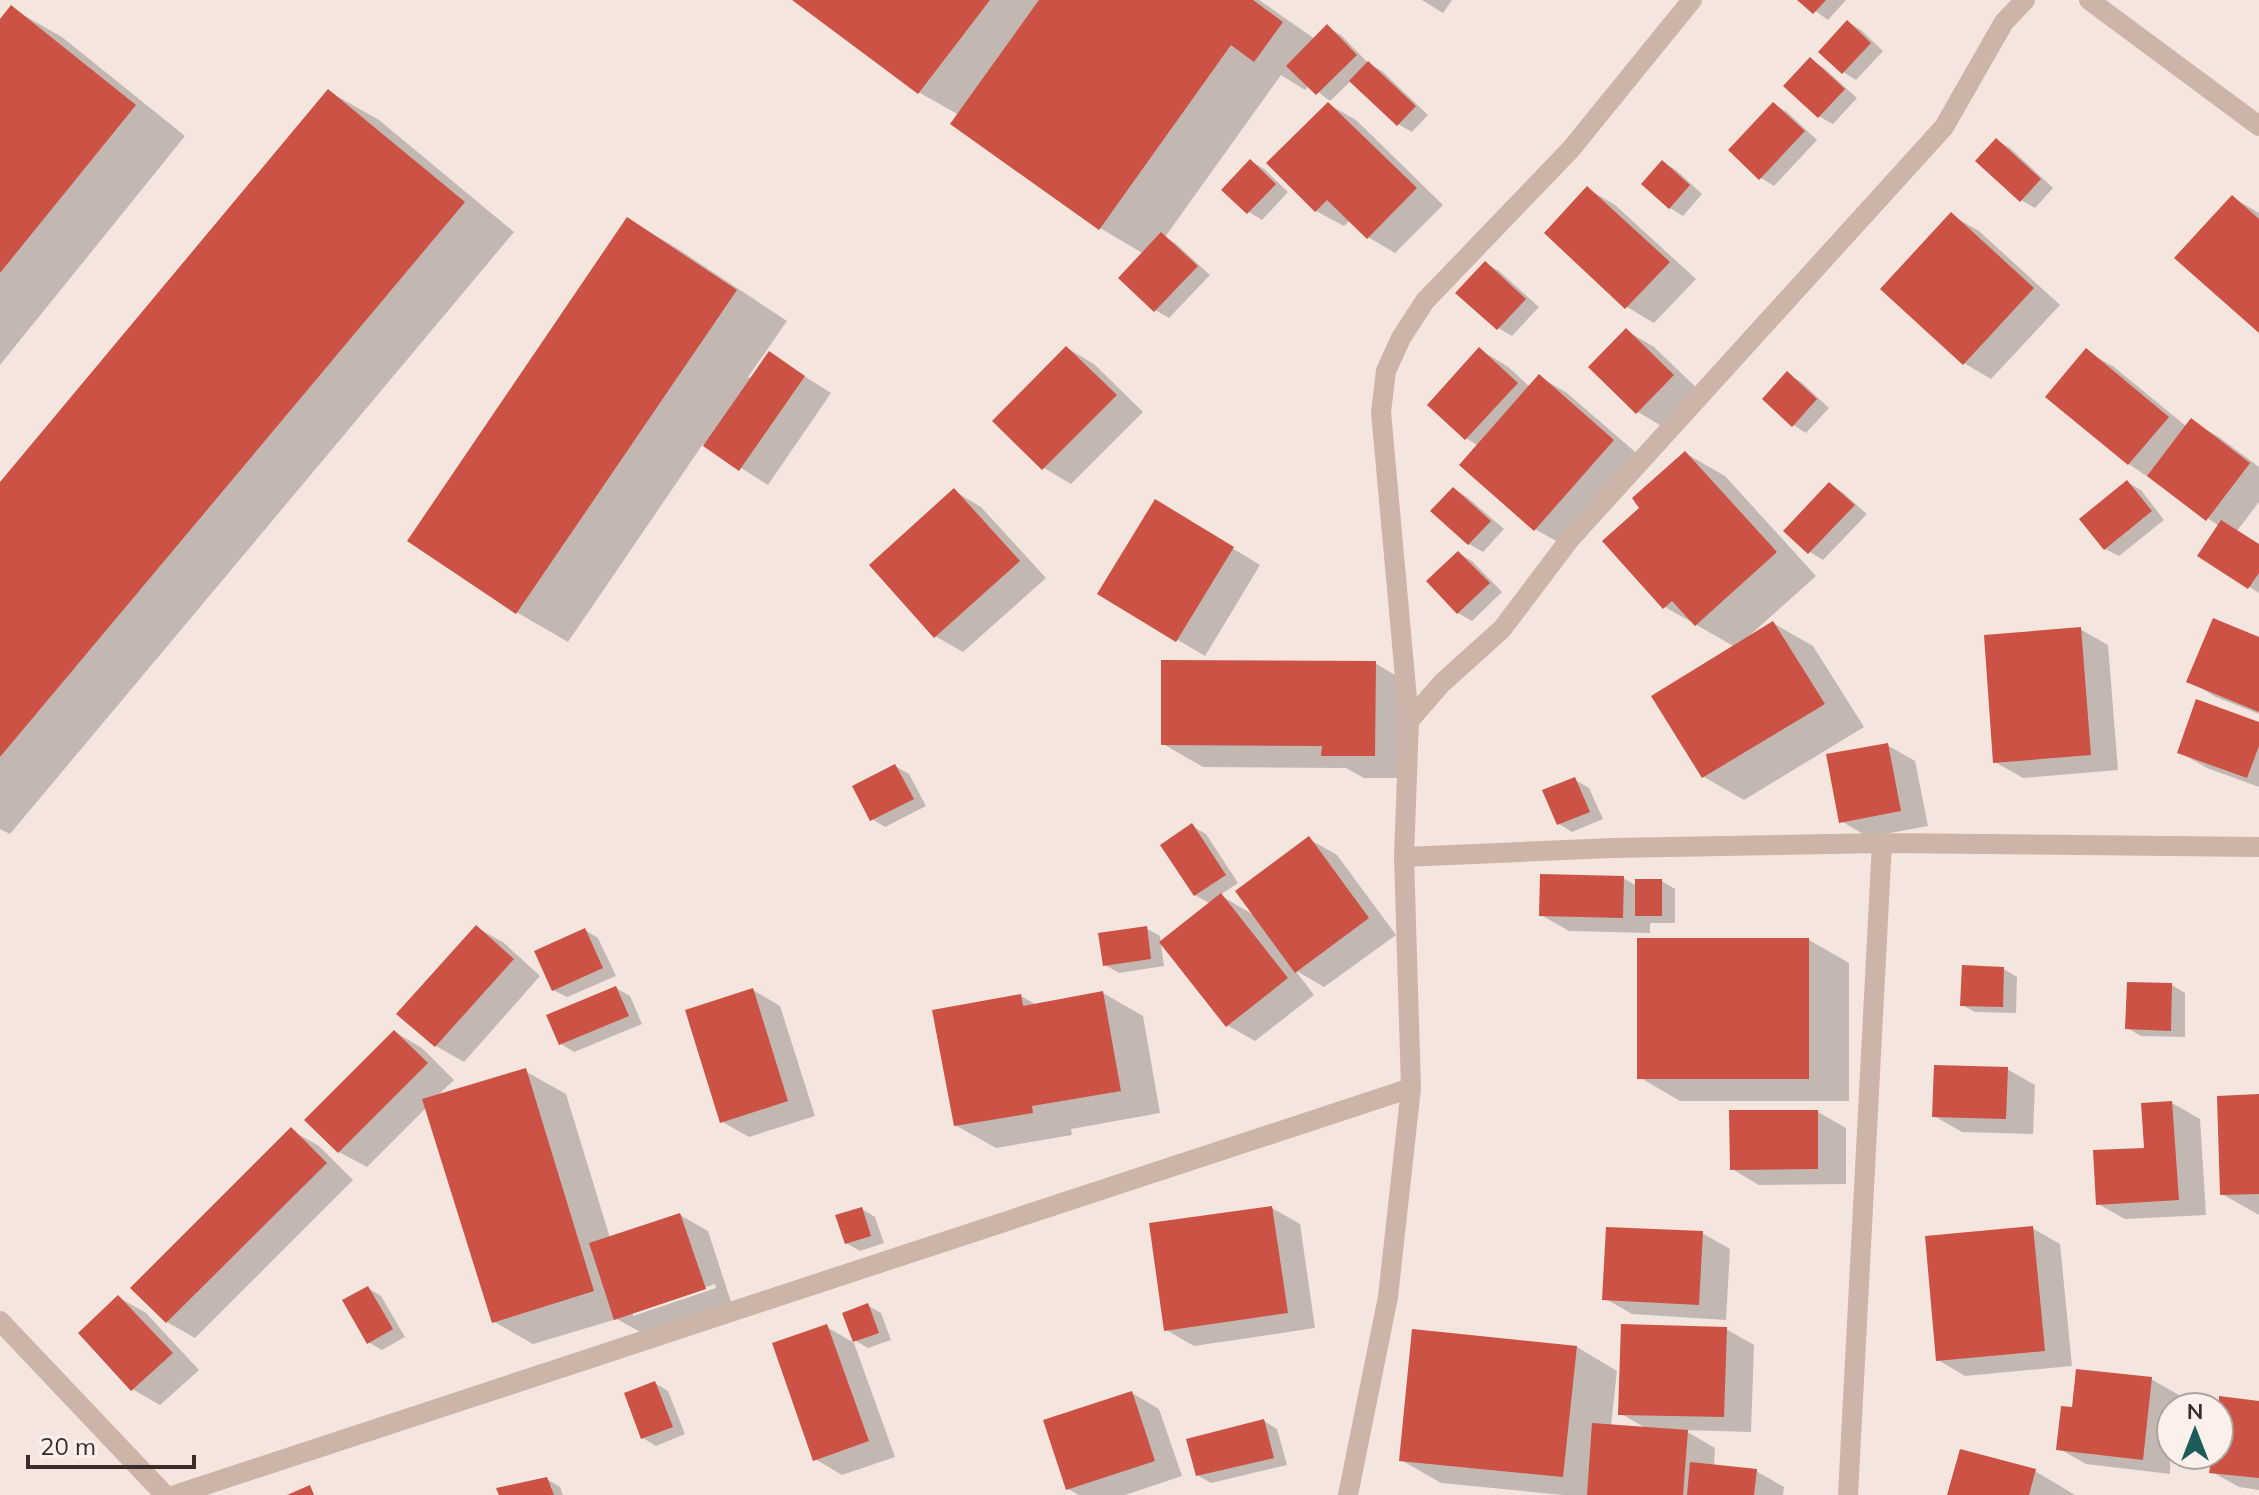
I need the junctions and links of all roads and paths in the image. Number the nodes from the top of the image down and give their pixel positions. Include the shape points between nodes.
1 (1692, 0) edge
2 (2025, 0) edge
3 (2089, 0) edge
4 (2259, 126) edge
5 (1409, 721) junction
6 (1882, 843) junction
7 (2259, 847) edge
8 (1404, 857) junction
9 (1411, 1088) junction
10 (0, 1321) edge
11 (165, 1495) edge
12 (175, 1495) edge
13 (1348, 1495) edge
14 (1848, 1495) edge

1 - 5 street via 1571,149 1425,301 1386,371 1381,412
2 - 5 street via 2004,22 1944,127 1580,527 1502,629
3 - 4 street
5 - 8 street
6 - 7 street
6 - 8 street
6 - 14 street
8 - 9 street
9 - 12 street
9 - 13 street via 1388,1297
10 - 11 street

